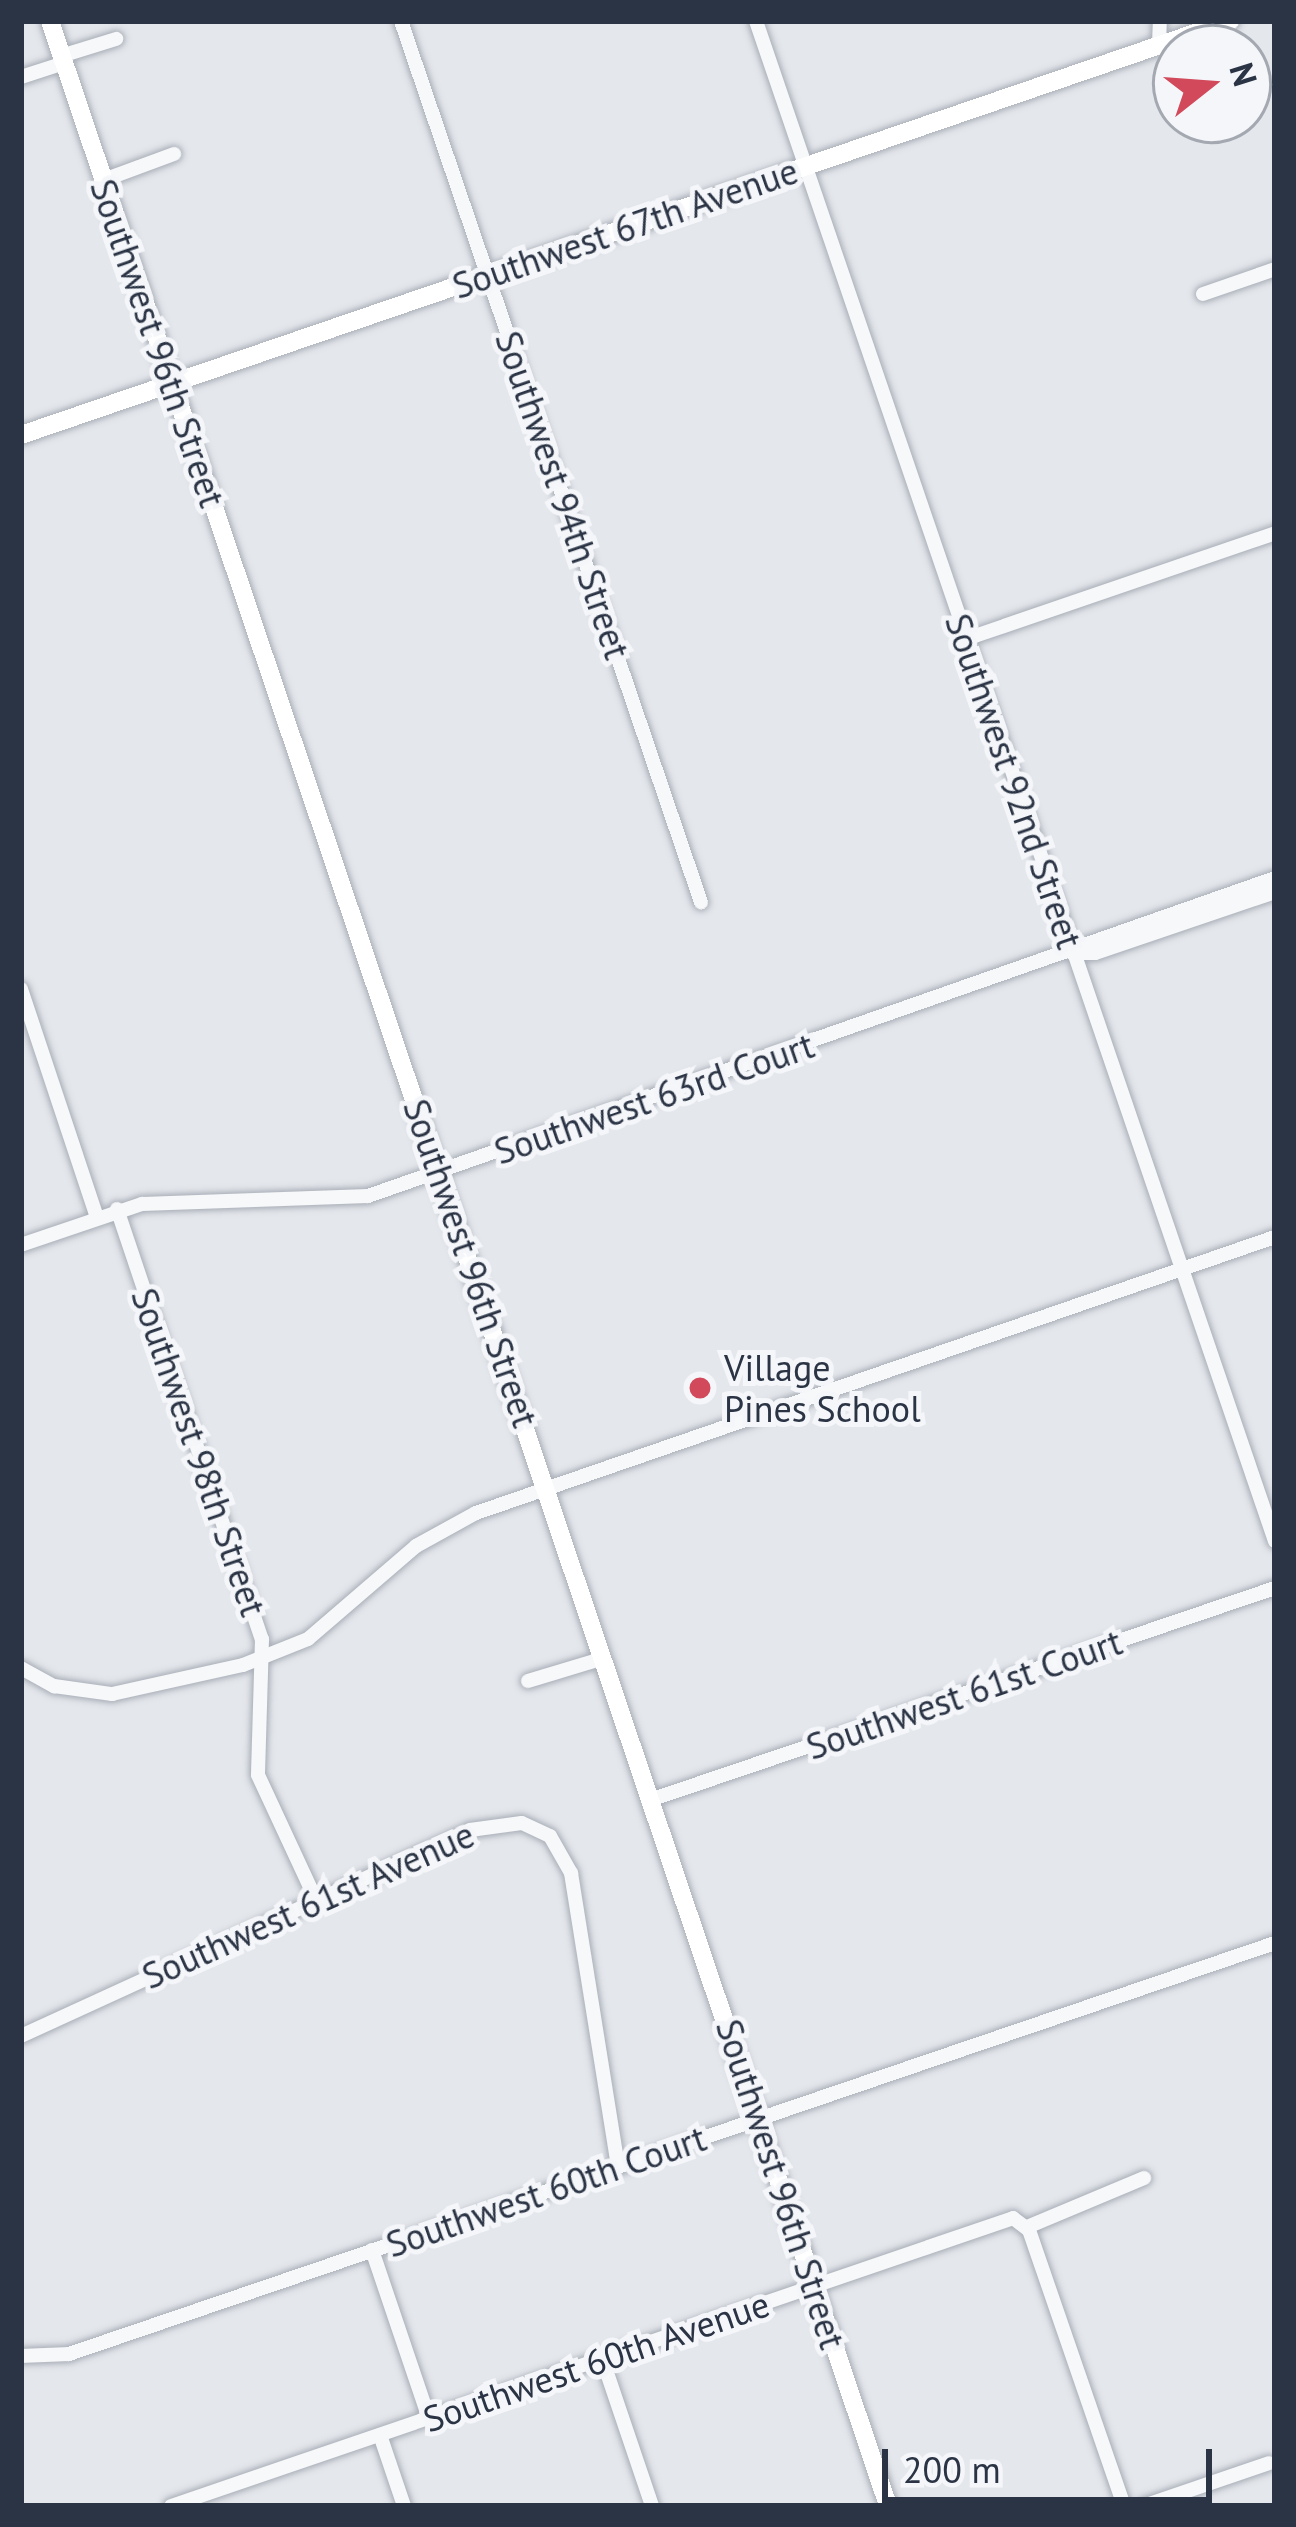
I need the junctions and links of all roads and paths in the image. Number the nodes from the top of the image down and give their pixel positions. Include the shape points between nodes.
1 (50, 21) edge
2 (401, 21) edge
3 (755, 21) edge
4 (116, 39) dead end
5 (1152, 47) edge
6 (62, 59) junction
7 (21, 77) edge
8 (173, 154) dead end
9 (805, 166) junction
10 (101, 181) junction
11 (1275, 268) edge
12 (488, 275) junction
13 (1203, 294) dead end
14 (172, 383) junction
15 (21, 435) edge
16 (1275, 533) edge
17 (966, 639) junction
18 (1275, 878) edge
19 (1275, 892) edge
20 (701, 902) dead end
21 (1205, 909) junction
22 (1072, 953) junction
23 (21, 989) edge
24 (440, 1172) junction
25 (117, 1209) junction
26 (96, 1214) junction
27 (1275, 1237) edge
28 (21, 1245) edge
29 (1181, 1269) junction
30 (547, 1487) junction
31 (1275, 1541) edge
32 (1275, 1588) edge
33 (264, 1658) junction
34 (604, 1658) junction
35 (21, 1668) edge
36 (528, 1681) dead end
37 (653, 1799) junction
38 (316, 1900) junction
39 (1275, 1943) edge
40 (21, 2036) edge
41 (760, 2118) junction
42 (618, 2166) junction
43 (1144, 2178) dead end
44 (1025, 2224) junction
45 (372, 2250) junction
46 (817, 2285) junction
47 (21, 2356) edge
48 (602, 2358) junction
49 (429, 2418) junction
50 (380, 2435) junction
51 (1269, 2463) dead end
52 (206, 2500) edge
53 (170, 2506) edge
54 (404, 2506) edge
55 (652, 2506) edge
56 (888, 2506) edge
57 (1124, 2506) edge
58 (1143, 2506) edge

1 - 6 street, Southwest 96th Street
2 - 12 street, Southwest 94th Street
3 - 9 street, Southwest 92nd Street
4 - 6 street
5 - 9 street, Southwest 67th Avenue
6 - 7 street
6 - 10 street, Southwest 96th Street
8 - 10 street
9 - 12 street, Southwest 67th Avenue
9 - 17 street, Southwest 92nd Street
10 - 14 street, Southwest 96th Street
11 - 13 street
12 - 14 street, Southwest 67th Avenue
12 - 20 street, Southwest 94th Street
14 - 15 street, Southwest 67th Avenue
14 - 24 street, Southwest 96th Street
16 - 17 street
17 - 22 street, Southwest 92nd Street
18 - 21 street, Southwest 63rd Court
19 - 21 street, Southwest 63rd Court
21 - 22 street, Southwest 63rd Court
22 - 24 street, Southwest 63rd Court
22 - 29 street, Southwest 92nd Street
23 - 26 street
24 - 25 street, Southwest 63rd Court via 343,1201 216,1197
24 - 30 street, Southwest 96th Street
25 - 26 street, Southwest 63rd Court
25 - 33 street, Southwest 98th Street
26 - 28 street, Southwest 63rd Court
27 - 29 street
29 - 30 street
29 - 31 street, Southwest 92nd Street
30 - 33 street via 427,1538 321,1631
30 - 34 street, Southwest 96th Street
32 - 37 street, Southwest 61st Court
33 - 35 street via 112,1694 54,1686
33 - 38 street, Southwest 98th Street via 256,1766
34 - 36 street
34 - 37 street, Southwest 96th Street
37 - 41 street, Southwest 96th Street
38 - 40 street, Southwest 61st Avenue
38 - 42 street, Southwest 61st Avenue via 491,1822 522,1823 550,1836 571,1873
39 - 41 street, Southwest 60th Court
41 - 42 street, Southwest 60th Court
41 - 46 street, Southwest 96th Street
42 - 45 street, Southwest 60th Court
43 - 44 street, Southwest 60th Avenue
44 - 46 street, Southwest 60th Avenue
44 - 57 street
45 - 47 street, Southwest 60th Court via 69,2354
45 - 49 street
46 - 48 street, Southwest 60th Avenue
46 - 56 street, Southwest 96th Street
48 - 49 street, Southwest 60th Avenue
48 - 55 street
49 - 50 street, Southwest 60th Avenue
50 - 52 street, Southwest 60th Avenue
50 - 54 street
51 - 58 street
52 - 53 street, Southwest 60th Avenue

